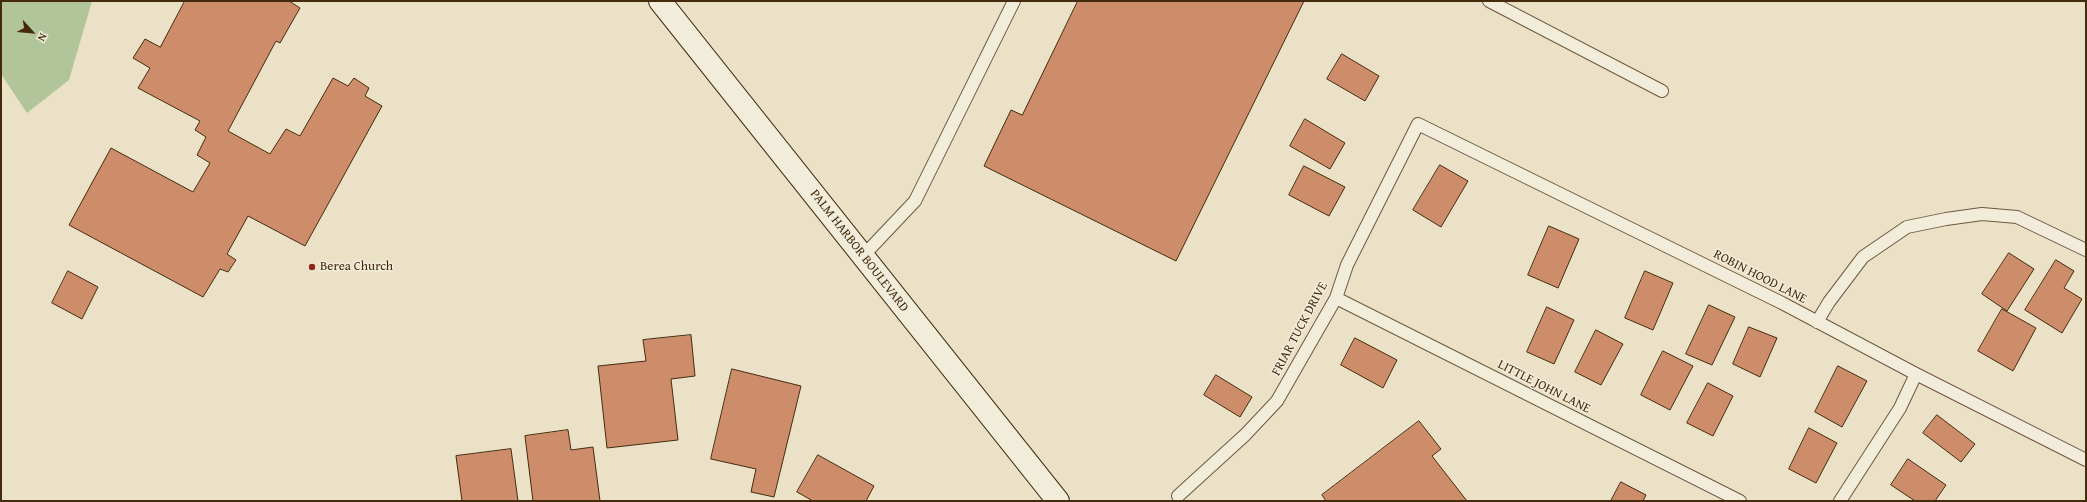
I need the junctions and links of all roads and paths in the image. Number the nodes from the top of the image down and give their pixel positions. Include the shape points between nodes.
1 (660, 1) edge
2 (1014, 1) edge
3 (1489, 1) edge
4 (1662, 92) dead end
5 (1418, 124) joint
6 (2086, 250) edge
7 (863, 256) junction
8 (1336, 298) junction
9 (1817, 322) junction
10 (1916, 374) junction
11 (2086, 460) edge
12 (1178, 496) dead end
13 (1058, 501) edge
14 (1740, 501) edge
15 (1840, 501) edge

1 - 7 main road, PALM HARBOR BOULEVARD
2 - 7 lane via 914,201
3 - 4 lane
5 - 8 lane, FRIAR TUCK DRIVE via 1347,265
5 - 9 lane, ROBIN HOOD LANE
6 - 9 lane via 2017,217 1982,214 1907,227 1863,257
7 - 13 main road, PALM HARBOR BOULEVARD
8 - 12 lane, FRIAR TUCK DRIVE via 1277,401 1245,435
8 - 14 lane, LITTLE JOHN LANE
9 - 10 lane, ROBIN HOOD LANE
10 - 11 lane, ROBIN HOOD LANE
10 - 15 lane via 1900,408

